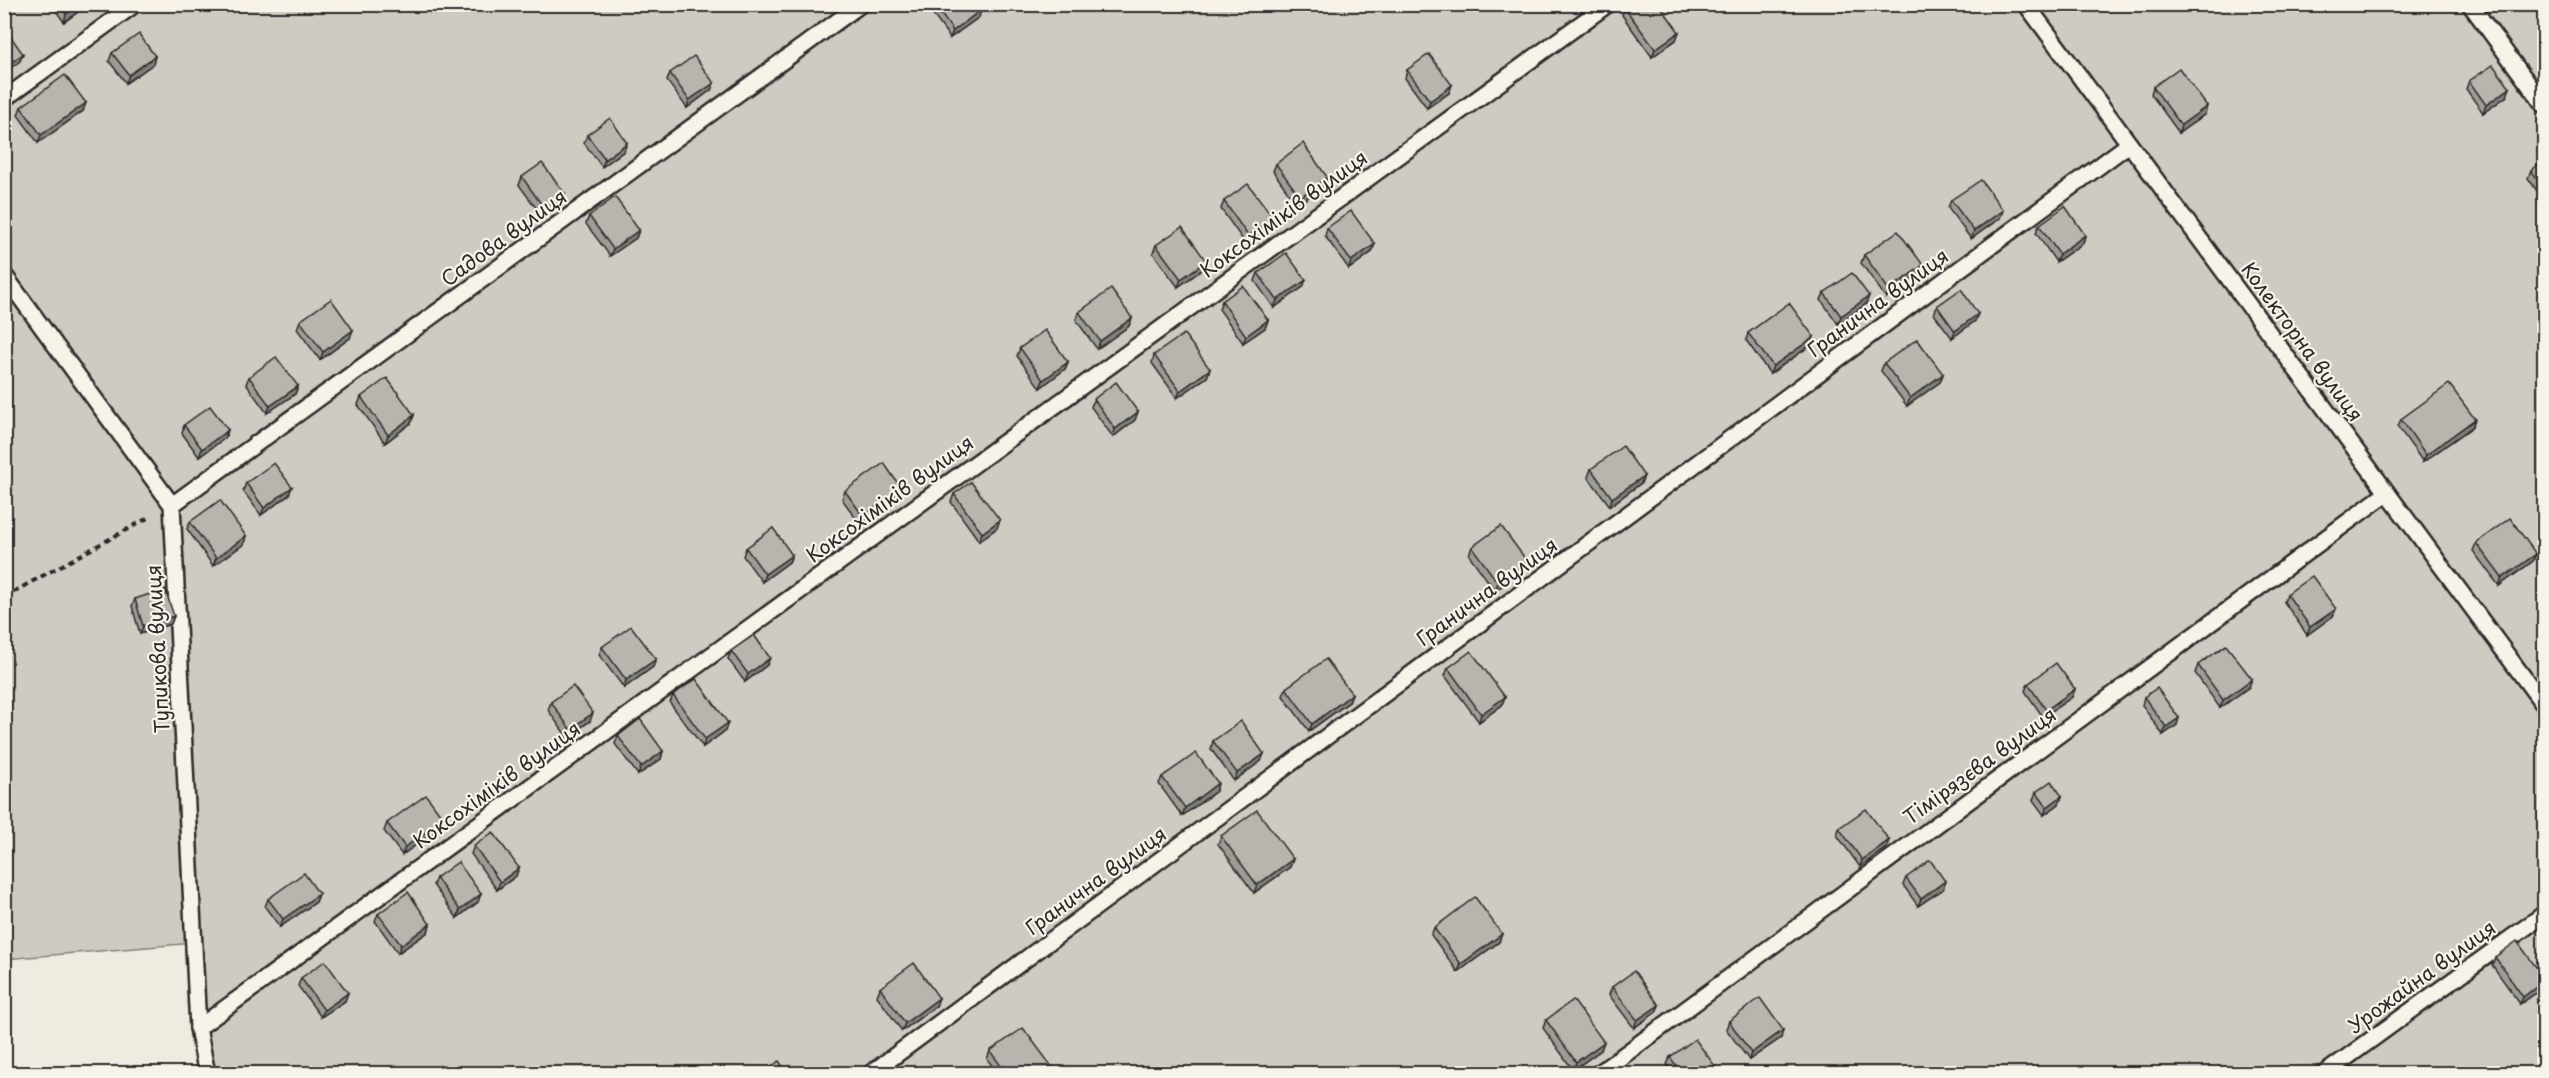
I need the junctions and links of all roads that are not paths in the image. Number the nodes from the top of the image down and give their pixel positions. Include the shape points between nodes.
1 (135, 4) edge
2 (861, 4) edge
3 (1608, 4) edge
4 (2026, 4) edge
5 (2470, 4) edge
6 (4, 99) edge
7 (2544, 105) edge
8 (2129, 144) junction
9 (4, 275) edge
10 (2387, 493) junction
11 (172, 505) junction
12 (2544, 705) edge
13 (2544, 914) edge
14 (198, 1028) junction
15 (207, 1074) edge
16 (870, 1074) edge
17 (1598, 1074) edge
18 (2324, 1074) edge

1 - 6 lane
2 - 11 lane, Садова вулиця
3 - 14 lane, Коксохіміків вулиця
4 - 8 lane, Колекторна вулиця
5 - 7 lane
8 - 10 lane, Колекторна вулиця
8 - 16 lane, Гранична вулиця
9 - 11 lane
10 - 12 lane, Колекторна вулиця
10 - 17 lane, Тімірязєва вулиця
11 - 14 lane, Тупикова вулиця
13 - 18 lane, Урожайна вулиця
14 - 15 lane, Тупикова вулиця

